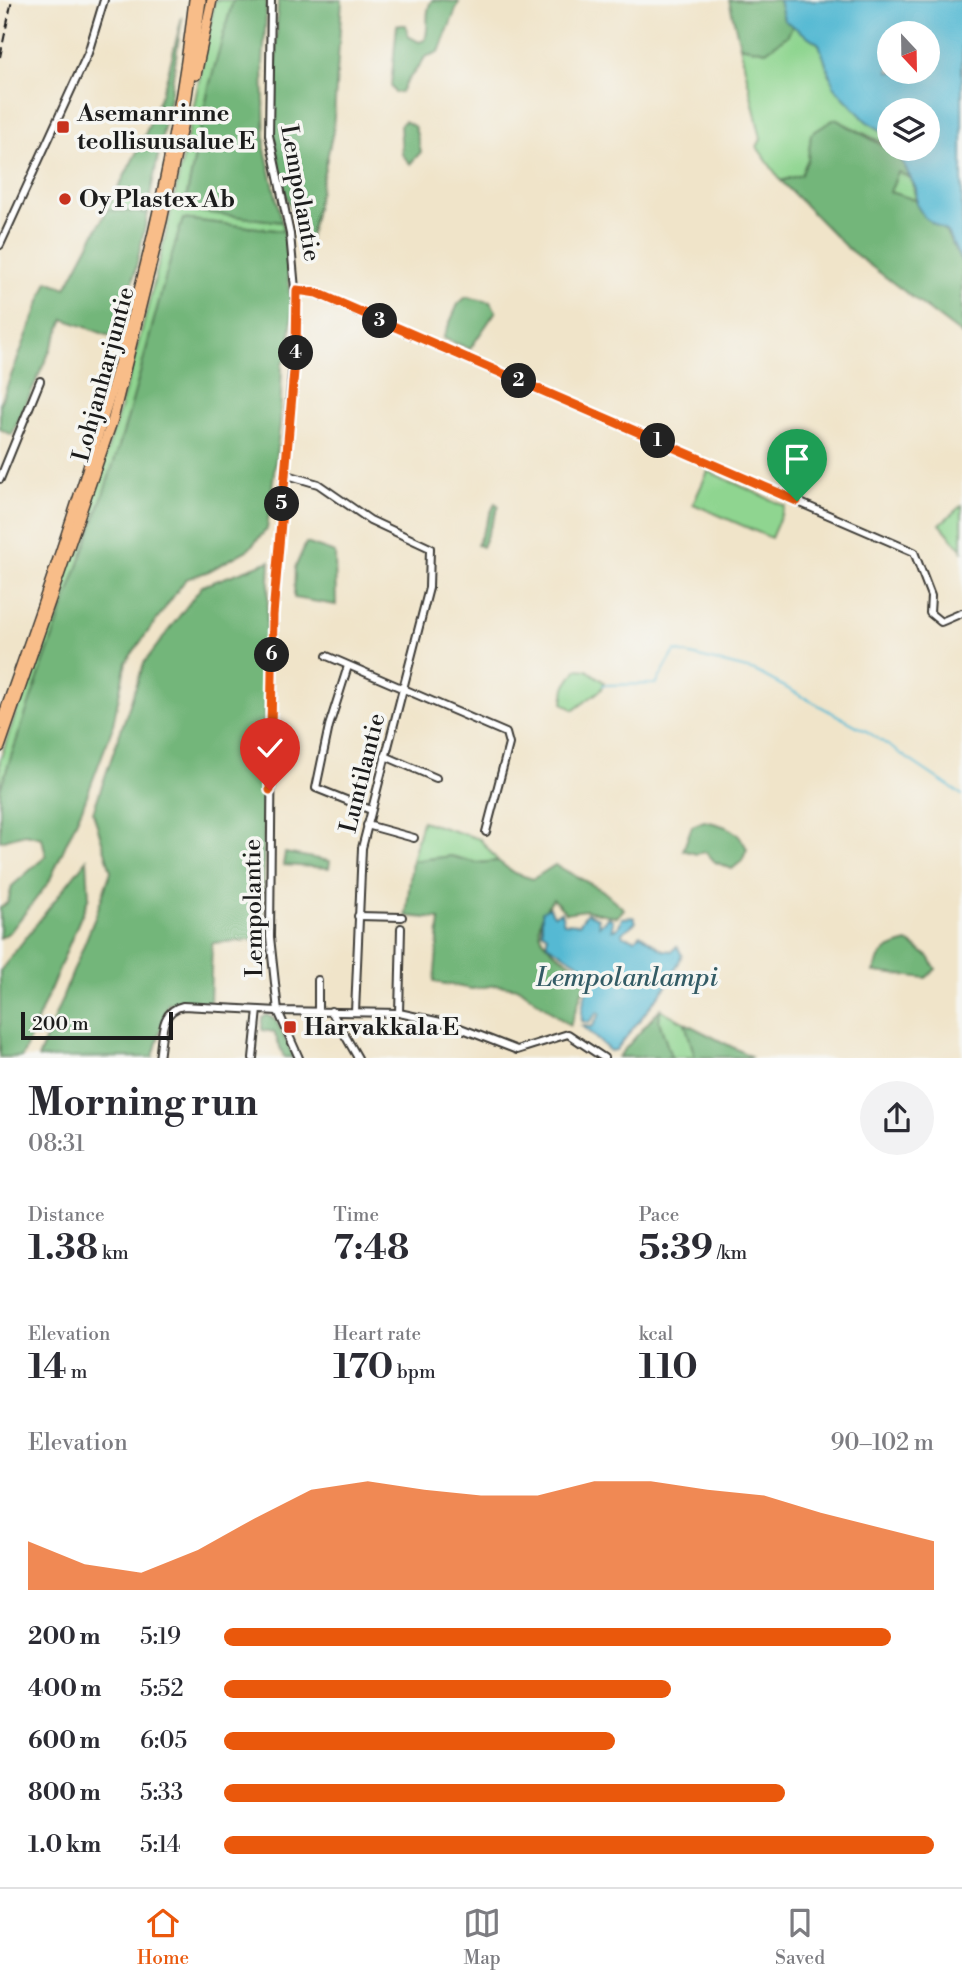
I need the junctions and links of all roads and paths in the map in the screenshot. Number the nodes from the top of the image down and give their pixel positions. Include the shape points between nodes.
1 (104, 0) edge
2 (194, 0) edge
3 (201, 0) edge
4 (212, 0) edge
5 (271, 0) edge
6 (184, 117) junction
7 (0, 245) edge
8 (297, 290) junction
9 (40, 381) dead end
10 (284, 474) junction
11 (0, 479) edge
12 (962, 613) edge
13 (327, 656) dead end
14 (348, 666) junction
15 (404, 690) junction
16 (0, 725) edge
17 (0, 747) edge
18 (384, 756) junction
19 (436, 778) dead end
20 (371, 810) junction
21 (367, 825) junction
22 (486, 832) dead end
23 (414, 838) dead end
24 (358, 916) junction
25 (402, 917) dead end
26 (401, 928) dead end
27 (318, 980) dead end
28 (258, 1010) junction
29 (318, 1010) junction
30 (331, 1011) junction
31 (278, 1012) junction
32 (355, 1012) junction
33 (399, 1013) junction
34 (517, 1054) edge
35 (159, 1058) edge
36 (253, 1058) edge
37 (299, 1058) edge
38 (358, 1058) edge
39 (604, 1058) edge

1 - 7 street via 88,53
2 - 16 highway, Lohjanharjuntie via 156,220 74,516
3 - 6 highway, Lohjanharjuntie
4 - 6 highway
5 - 8 street, Lempolantie via 269,135
6 - 17 highway, Lohjanharjuntie via 113,419
8 - 10 street, Lempolantie
8 - 12 street via 317,293 914,552 931,596 934,619 942,622
9 - 11 street
10 - 15 street, Luntilantie via 318,484 370,520 430,548 429,587
10 - 31 street, Lempolantie via 273,615 271,750 270,936
13 - 14 street
14 - 15 street
14 - 20 street via 316,788
15 - 18 street, Luntilantie
15 - 22 street via 506,733 509,744
18 - 19 street
18 - 20 street, Luntilantie
20 - 21 street, Luntilantie
21 - 23 street
21 - 24 street, Luntilantie
24 - 25 street
24 - 32 street, Luntilantie
26 - 33 street
27 - 29 street
28 - 31 street
28 - 35 street via 171,1009 165,1016
28 - 36 street
29 - 30 street
29 - 31 street
30 - 32 street
30 - 38 street
31 - 37 street, Lempolantie
32 - 33 street
33 - 34 street via 450,1024
34 - 39 street via 568,1034

